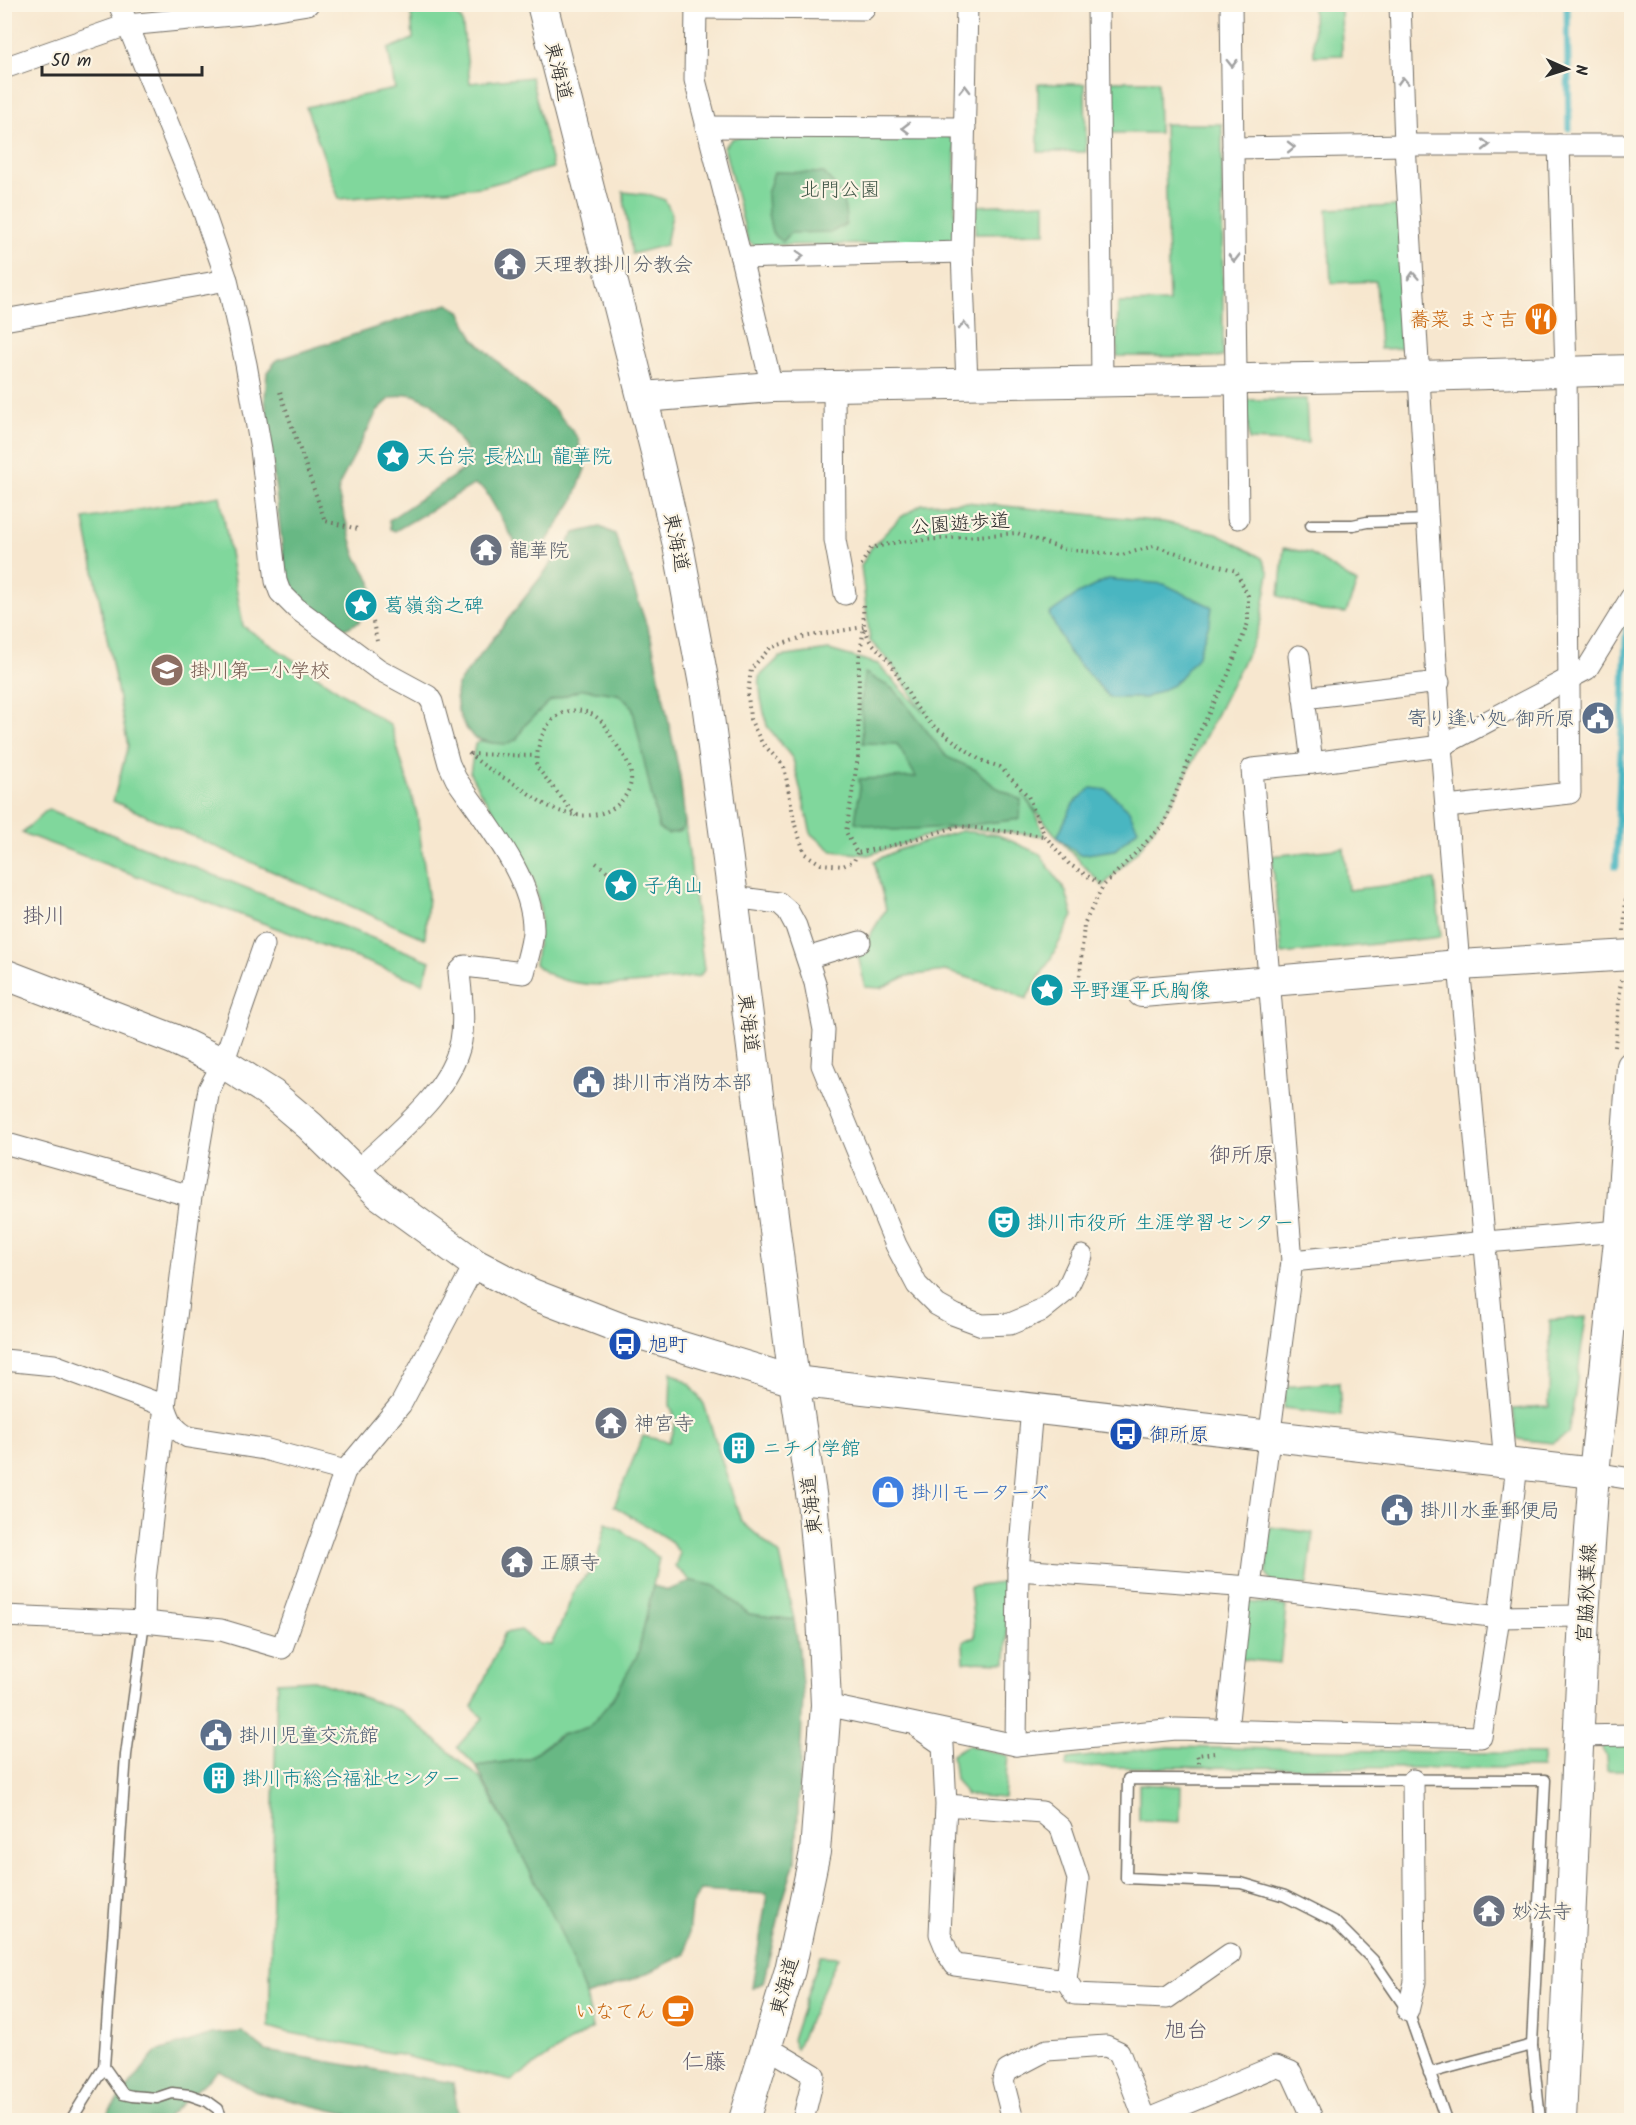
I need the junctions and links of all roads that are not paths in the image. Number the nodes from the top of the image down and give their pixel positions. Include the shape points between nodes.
1 (118, 4) edge
2 (308, 4) edge
3 (542, 4) edge
4 (967, 4) edge
5 (1098, 4) edge
6 (1231, 4) edge
7 (1400, 4) edge
8 (696, 6) edge
9 (864, 9) dead end
10 (127, 25) junction
11 (4, 68) edge
12 (706, 128) junction
13 (965, 128) junction
14 (1406, 145) junction
15 (1559, 145) junction
16 (1632, 145) edge
17 (1233, 148) junction
18 (962, 252) junction
19 (741, 258) junction
20 (226, 280) junction
21 (4, 320) edge
22 (1632, 369) edge
23 (1566, 372) junction
24 (1419, 376) junction
25 (1236, 380) junction
26 (1102, 382) junction
27 (967, 384) junction
28 (834, 386) junction
29 (772, 387) junction
30 (643, 397) junction
31 (1239, 518) dead end
32 (1429, 520) junction
33 (1311, 525) dead end
34 (854, 596) road end
35 (1632, 596) edge
36 (1299, 656) dead end
37 (1568, 679) junction
38 (1439, 682) junction
39 (1304, 698) junction
40 (1441, 746) junction
41 (1312, 763) junction
42 (1447, 807) junction
43 (734, 897) junction
44 (860, 942) dead end
45 (264, 945) dead end
46 (1625, 952) edge
47 (807, 958) junction
48 (1459, 965) junction
49 (4, 974) edge
50 (1269, 981) junction
51 (1142, 992) road end
52 (223, 1064) junction
53 (1632, 1066) edge
54 (4, 1143) edge
55 (357, 1172) junction
56 (191, 1196) junction
57 (1626, 1232) edge
58 (1486, 1242) junction
59 (1082, 1256) dead end
60 (1292, 1261) junction
61 (475, 1264) junction
62 (4, 1360) edge
63 (794, 1380) junction
64 (165, 1406) junction
65 (1032, 1408) junction
66 (1270, 1435) junction
67 (1511, 1464) junction
68 (345, 1471) junction
69 (1594, 1473) junction
70 (1632, 1479) edge
71 (1018, 1570) junction
72 (1246, 1587) junction
73 (4, 1616) edge
74 (1584, 1616) junction
75 (1499, 1617) junction
76 (144, 1622) junction
77 (826, 1705) junction
78 (912, 1724) junction
79 (1227, 1730) junction
80 (1632, 1735) edge
81 (1579, 1736) junction
82 (1016, 1745) junction
83 (1413, 1780) junction
84 (946, 1805) junction
85 (1230, 1953) dead end
86 (1066, 1980) junction
87 (1408, 2011) junction
88 (1532, 2045) junction
89 (767, 2046) junction
90 (104, 2067) junction
91 (1429, 2073) junction
92 (71, 2121) edge
93 (222, 2121) edge
94 (744, 2121) edge
95 (802, 2121) edge
96 (1013, 2121) edge
97 (1146, 2121) edge
98 (1313, 2121) edge
99 (1446, 2121) edge
100 (1540, 2121) edge
101 (1561, 2121) edge

1 - 10 street
2 - 10 street
3 - 30 street, 東海道
13 -> 4 street
5 - 26 street
6 -> 17 street
14 -> 7 street
8 - 9 street
8 - 12 street via 695,80
10 - 11 street
10 - 20 street via 201,204
13 -> 12 street
12 - 19 street
13 - 18 street
14 -> 15 street
17 -> 14 street
24 -> 14 street
15 - 16 street
15 - 23 street
17 -> 25 street
19 -> 18 street
27 -> 18 street
19 - 29 street
20 - 21 street
20 - 55 street via 261,449 280,592 378,669 428,696 456,779 515,869 530,909 532,932 524,973 465,966 459,972 463,1016 455,1060 434,1097
22 - 23 street
23 - 24 street
23 - 37 street
24 - 25 street
24 - 32 street
25 - 26 street
25 - 31 street
26 - 27 street
27 - 28 street
28 - 29 street
28 - 34 street via 835,540
29 - 30 street
30 - 43 street, 東海道 via 678,545 706,695
32 - 33 lane
32 - 38 street
35 - 37 street via 1587,669
36 - 39 street
37 - 40 street
37 - 42 street via 1570,794
38 - 39 street
38 - 40 street
39 - 41 street
40 - 41 street
40 - 42 street
41 - 50 street via 1252,769
42 - 48 street
43 - 47 street via 779,903 796,926
43 - 63 street, 東海道
44 - 47 street
45 - 52 street
46 - 48 street
47 - 59 street via 824,1030 822,1065 896,1245 917,1285 937,1305 955,1315 982,1324 1010,1324 1041,1311 1066,1291
48 - 50 street
48 - 58 street
49 - 52 street via 173,1039
50 - 51 street
50 - 60 street
52 - 55 street via 272,1094
52 - 56 street via 209,1089
53 - 57 street, 宮脇秋葉線
54 - 56 street
55 - 61 street via 380,1195
56 - 64 street
57 - 58 street
57 - 69 street, 宮脇秋葉線
58 - 60 street
58 - 67 street
60 - 66 street
61 - 63 street via 532,1294 620,1328
61 - 68 street via 401,1404
62 - 64 street via 54,1365
63 - 65 street
63 - 77 street, 東海道 via 812,1500
64 - 68 street via 172,1425 188,1437 264,1449
64 - 76 street via 145,1580
65 - 66 street
65 - 71 street
66 - 67 street
66 - 72 street
67 - 69 street
67 - 75 street
68 - 76 street via 282,1648 221,1630
69 - 70 street
69 - 74 street, 宮脇秋葉線
71 - 72 street
71 - 82 street
72 - 75 street
72 - 79 street
73 - 76 street
74 - 75 street
74 - 81 street, 宮脇秋葉線
75 - 79 street via 1481,1737
76 - 90 lane via 126,1755
77 - 78 street
77 - 89 street, 東海道 via 815,1852 790,1970
78 - 82 street
78 - 84 street via 943,1745
79 - 82 street via 1176,1728
80 - 81 street
81 - 101 street, 宮脇秋葉線
83 - 87 street via 1415,1982
83 - 87 lane via 1128,1779 1126,1878 1241,1883 1285,1896 1334,1921 1373,1960
83 - 88 lane via 1545,1780
84 - 86 street via 940,1934 955,1965
84 - 86 street via 1042,1812 1061,1828 1078,1879
85 - 86 street via 1167,1998 1075,1994
87 - 91 lane
88 - 91 lane
88 - 100 lane
89 - 94 street, 東海道
89 - 95 street via 814,2075
90 - 92 lane
90 - 93 lane via 123,2094 157,2098 172,2093 190,2095 218,2109
91 - 99 lane
96 - 97 street via 1003,2082 1007,2072 1047,2050 1106,2046 1119,2052
97 - 98 street via 1276,2066 1291,2072

